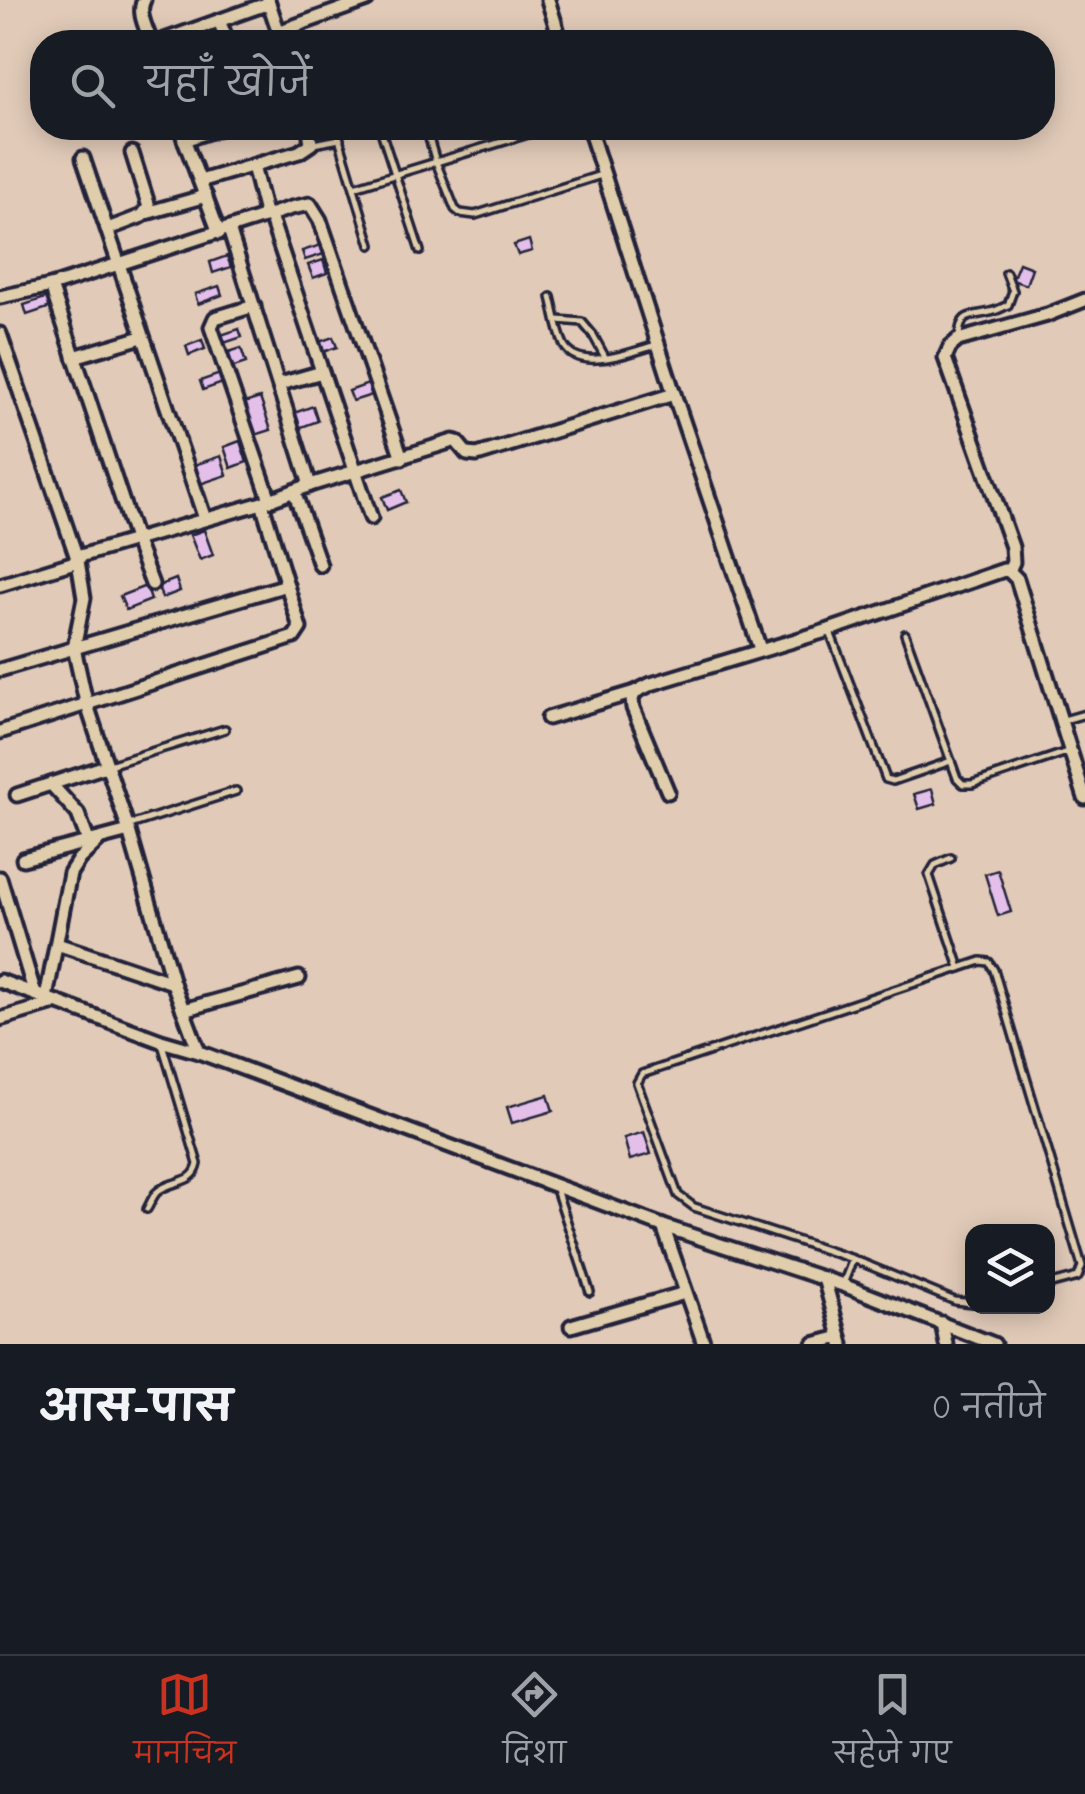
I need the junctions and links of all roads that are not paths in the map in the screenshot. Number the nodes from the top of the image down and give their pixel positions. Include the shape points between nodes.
1 (144, 0) edge
2 (367, 0) edge
3 (548, 0) edge
4 (268, 2) edge
5 (219, 21) junction
6 (147, 30) edge
7 (193, 30) edge
8 (223, 30) edge
9 (278, 30) edge
10 (296, 30) edge
11 (557, 30) edge
12 (184, 140) edge
13 (310, 140) edge
14 (340, 140) joint
15 (384, 140) edge
16 (430, 140) edge
17 (508, 140) edge
18 (593, 140) edge
19 (311, 144) junction
20 (132, 153) dead end
21 (83, 158) dead end
22 (436, 162) junction
23 (254, 166) junction
24 (395, 174) junction
25 (604, 174) junction
26 (200, 181) junction
27 (354, 187) junction
28 (206, 196) junction
29 (146, 213) junction
30 (268, 216) junction
31 (108, 229) junction
32 (224, 231) junction
33 (372, 245) dead end
34 (420, 252) dead end
35 (120, 264) junction
36 (1006, 273) dead end
37 (51, 286) junction
38 (550, 297) dead end
39 (0, 298) edge
40 (1085, 300) edge
41 (254, 306) junction
42 (557, 320) junction
43 (0, 334) edge
44 (142, 338) junction
45 (958, 340) junction
46 (659, 344) junction
47 (74, 357) junction
48 (605, 357) junction
49 (322, 372) junction
50 (280, 384) junction
51 (674, 394) junction
52 (402, 458) junction
53 (355, 470) junction
54 (310, 485) junction
55 (294, 491) junction
56 (266, 501) junction
57 (371, 518) dead end
58 (205, 519) junction
59 (135, 539) junction
60 (77, 559) junction
61 (320, 565) dead end
62 (1010, 570) junction
63 (152, 584) dead end
64 (0, 585) edge
65 (288, 585) junction
66 (829, 630) junction
67 (905, 634) dead end
68 (74, 648) junction
69 (760, 649) junction
70 (0, 670) edge
71 (635, 692) junction
72 (86, 702) junction
73 (1085, 714) edge
74 (548, 718) dead end
75 (1061, 720) junction
76 (225, 729) dead end
77 (0, 732) edge
78 (1070, 750) junction
79 (951, 762) junction
80 (106, 766) junction
81 (1082, 781) edge
82 (50, 784) junction
83 (236, 792) dead end
84 (668, 792) dead end
85 (17, 796) dead end
86 (1085, 798) edge
87 (128, 828) junction
88 (94, 842) junction
89 (951, 858) dead end
90 (24, 859) dead end
91 (0, 878) edge
92 (57, 944) junction
93 (960, 968) junction
94 (299, 978) dead end
95 (0, 982) edge
96 (174, 983) junction
97 (40, 996) junction
98 (59, 1002) junction
99 (183, 1010) junction
100 (0, 1018) edge
101 (161, 1041) junction
102 (199, 1052) junction
103 (556, 1186) junction
104 (147, 1209) dead end
105 (663, 1226) junction
106 (854, 1259) junction
107 (824, 1278) junction
108 (1055, 1283) edge
109 (843, 1284) junction
110 (590, 1292) dead end
111 (685, 1292) junction
112 (965, 1302) edge
113 (942, 1323) junction
114 (571, 1326) dead end
115 (841, 1340) edge
116 (986, 1343) edge
117 (704, 1344) edge
118 (814, 1344) edge
119 (946, 1344) edge

1 - 6 street
2 - 10 street
3 - 11 street
4 - 5 street
4 - 9 street
5 - 7 street
5 - 8 street
12 - 26 street
13 - 19 street
14 - 19 lane
14 - 27 lane
15 - 24 lane
16 - 22 lane
17 - 22 lane
18 - 25 street
19 - 23 street
20 - 29 street
21 - 31 street
22 - 24 lane
22 - 25 lane via 455,208 467,215
23 - 26 street
23 - 30 street
24 - 27 lane
24 - 34 lane
25 - 46 street
26 - 28 street
27 - 33 lane
28 - 29 street
28 - 32 street
29 - 31 street
30 - 32 street
30 - 49 street
30 - 52 street via 304,204 314,209
31 - 35 street
32 - 35 street
32 - 41 street
35 - 37 street
35 - 44 street
36 - 45 lane via 1013,291 1008,305 971,315 959,325
37 - 39 street
37 - 47 street
38 - 42 lane
40 - 45 street
41 - 50 street
41 - 56 street via 215,318 211,326
42 - 48 lane via 582,322
42 - 48 lane via 572,356
43 - 60 street
44 - 47 street
44 - 58 street
45 - 62 street via 946,358 1012,547
46 - 48 lane
46 - 51 street
47 - 59 street
49 - 50 street
49 - 53 street
50 - 54 street
51 - 52 street via 476,455 453,441
51 - 69 street
52 - 53 street
53 - 54 street
53 - 57 street
54 - 55 street
55 - 56 street
55 - 61 street
56 - 58 street
56 - 65 street
58 - 59 street
59 - 60 street
59 - 63 street
60 - 64 street
60 - 68 street via 84,598
62 - 66 street
62 - 75 street
65 - 68 street
65 - 72 street via 300,628 294,636
66 - 69 street
66 - 79 lane via 886,779
67 - 79 lane
68 - 70 street
68 - 72 street
69 - 71 street
71 - 74 street
71 - 84 street via 633,708
72 - 77 street
72 - 80 street
73 - 75 lane
75 - 78 street
76 - 80 lane
78 - 79 lane via 967,785
78 - 81 street
80 - 82 street
80 - 87 street
81 - 86 street
82 - 85 street
82 - 88 street
83 - 87 lane
87 - 88 street
87 - 96 street
88 - 90 street
88 - 92 street via 74,865
89 - 93 lane via 930,875
91 - 97 street
92 - 96 street
92 - 97 street
93 - 106 lane via 638,1077 678,1196
93 - 108 lane via 985,961 994,970 1082,1266 1078,1277
94 - 99 street
95 - 97 street
96 - 99 street
97 - 98 street
98 - 100 street
98 - 101 street
99 - 102 street
101 - 102 street
101 - 104 lane via 198,1171 162,1189
102 - 103 street
103 - 105 street
103 - 110 lane
105 - 107 street
105 - 111 street
106 - 109 lane
106 - 112 lane
107 - 109 street
107 - 115 street
109 - 113 street
111 - 114 street
111 - 117 street
113 - 116 street
113 - 119 street
115 - 118 street

